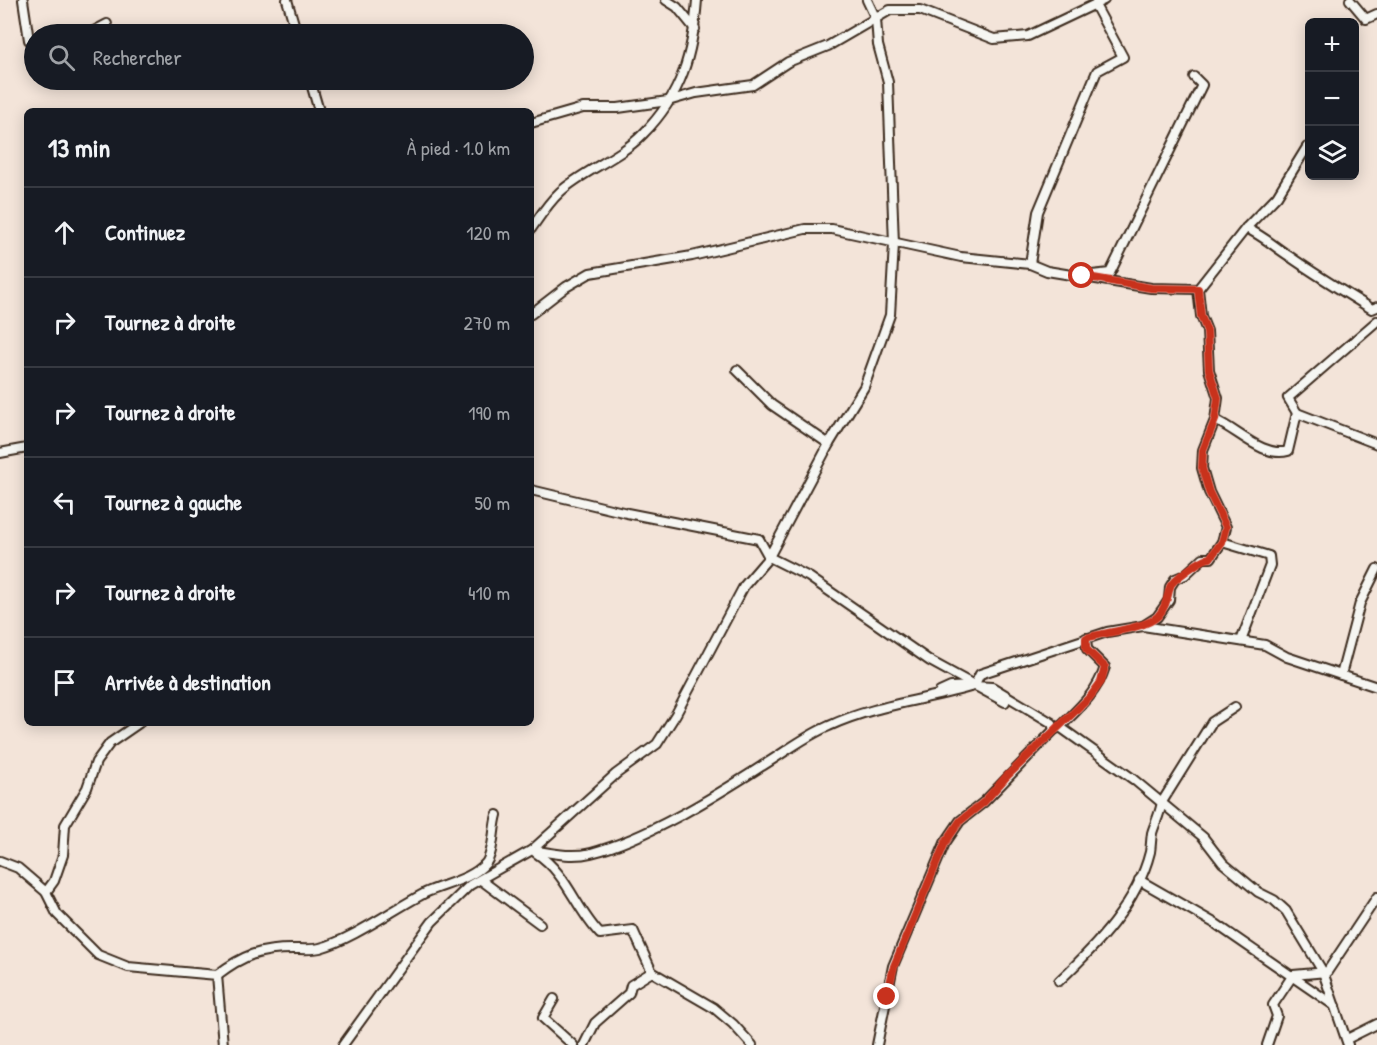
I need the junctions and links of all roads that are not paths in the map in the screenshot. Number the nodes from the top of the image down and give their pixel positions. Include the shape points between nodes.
1 (23, 0) edge
2 (287, 0) edge
3 (666, 0) edge
4 (697, 0) edge
5 (867, 0) edge
6 (1104, 0) edge
7 (1350, 0) edge
8 (1095, 5) junction
9 (1377, 14) edge
10 (876, 19) junction
11 (27, 24) edge
12 (294, 24) edge
13 (695, 29) junction
14 (1194, 77) dead end
15 (313, 90) edge
16 (668, 101) junction
17 (318, 108) edge
18 (534, 122) edge
19 (1305, 149) edge
20 (534, 225) edge
21 (1246, 228) junction
22 (894, 244) junction
23 (1030, 264) junction
24 (1082, 276) junction
25 (1198, 289) junction
26 (1377, 307) edge
27 (534, 312) edge
28 (1377, 321) edge
29 (737, 370) dead end
30 (1297, 413) junction
31 (1215, 420) junction
32 (829, 444) junction
33 (1377, 444) edge
34 (24, 449) edge
35 (0, 453) edge
36 (534, 491) edge
37 (1222, 542) junction
38 (769, 557) junction
39 (1377, 569) edge
40 (1143, 626) junction
41 (1086, 638) junction
42 (1241, 642) junction
43 (1341, 675) junction
44 (974, 686) junction
45 (1377, 687) edge
46 (1005, 702) dead end
47 (1235, 707) dead end
48 (135, 726) edge
49 (1057, 728) junction
50 (1162, 802) junction
51 (496, 815) dead end
52 (532, 850) junction
53 (0, 861) edge
54 (481, 880) junction
55 (1140, 880) junction
56 (46, 892) junction
57 (1377, 897) edge
58 (540, 924) dead end
59 (652, 972) junction
60 (1323, 972) junction
61 (218, 975) junction
62 (1293, 975) junction
63 (1059, 981) dead end
64 (554, 999) dead end
65 (1338, 1009) junction
66 (1377, 1024) edge
67 (1348, 1042) edge
68 (223, 1045) edge
69 (343, 1045) edge
70 (573, 1045) edge
71 (584, 1045) edge
72 (752, 1045) edge
73 (877, 1045) edge
74 (1268, 1045) edge

1 - 11 street
2 - 12 street
3 - 13 street
4 - 13 street
5 - 10 street
6 - 8 street
7 - 9 street via 1366,19
8 - 10 street via 1028,36 994,39 920,10 890,10
8 - 23 street via 1123,57 1097,71 1038,212
10 - 16 street via 753,85
10 - 22 street via 888,82
13 - 16 street via 684,77
14 - 24 street via 1202,85 1110,273
15 - 17 street
16 - 18 street via 583,108
16 - 20 street via 643,135 561,191
19 - 21 street via 1276,196
21 - 25 street
21 - 26 street via 1267,237 1286,255 1355,299 1372,309
22 - 23 street
22 - 27 street via 832,229 780,233 692,256 590,273
22 - 32 street via 890,315 864,387
23 - 24 street
24 - 25 street via 1151,288
25 - 31 street via 1207,331 1209,370 1218,398
28 - 30 street via 1288,398
29 - 32 street via 772,405
30 - 31 street via 1288,452 1284,453 1265,451
30 - 33 street
31 - 37 street via 1203,450 1202,468 1226,527
32 - 38 street
34 - 35 street
36 - 38 street via 759,539
37 - 40 street via 1210,558 1203,558 1175,579 1157,617
37 - 42 street via 1269,556 1270,566
38 - 44 street via 809,577 873,624
38 - 52 street via 744,586 657,744 616,774
39 - 43 street via 1360,603
40 - 41 street
40 - 42 street
41 - 44 street via 980,674
41 - 49 street via 1086,649 1105,667 1101,682
42 - 43 street via 1265,645 1287,657
43 - 45 street
44 - 46 street
44 - 49 street via 992,687
44 - 52 street via 951,687 925,699 857,714 827,726 736,783 624,841 590,854 560,855
47 - 50 street via 1212,722
48 - 56 street via 110,742 96,762 87,788 65,825 63,855
49 - 50 street via 1095,749
49 - 73 street via 960,821 945,843 894,966
50 - 55 street
50 - 60 street via 1203,837 1222,863 1286,911
51 - 61 street via 492,848 486,862 474,873 426,892 318,949 267,950 238,958
52 - 54 street
52 - 59 street via 561,875 589,923 600,934 633,930
53 - 56 street via 18,868
54 - 58 street
54 - 69 street via 470,885 432,922
55 - 62 street
55 - 63 street via 1099,943
56 - 61 street via 57,914 98,955 128,967
57 - 60 street via 1327,972
59 - 71 street via 631,985 629,993 595,1023
59 - 72 street via 714,1008
60 - 62 street
60 - 65 street
61 - 68 street
62 - 65 street
62 - 74 street via 1273,1005 1277,1016
64 - 70 street via 543,1018
65 - 67 street
66 - 67 street

